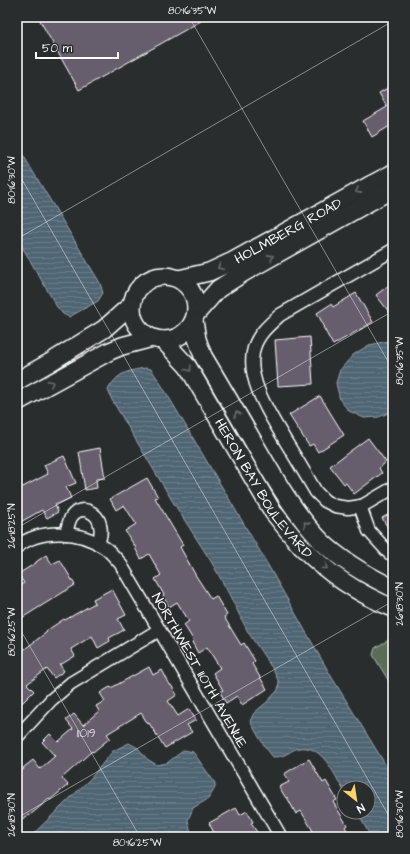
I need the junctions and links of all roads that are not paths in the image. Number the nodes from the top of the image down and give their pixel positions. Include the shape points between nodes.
1 (393, 173) edge
2 (393, 190) edge
3 (393, 250) edge
4 (179, 279) junction
5 (132, 304) junction
6 (195, 317) junction
7 (157, 339) junction
8 (17, 381) edge
9 (17, 402) edge
10 (393, 488) edge
11 (360, 506) junction
12 (72, 535) junction
13 (98, 544) junction
14 (17, 546) edge
15 (389, 553) dead end
16 (393, 588) edge
17 (393, 608) edge
18 (159, 630) junction
19 (17, 737) edge
20 (281, 837) edge

1 -> 4 street, HOLMBERG ROAD via 233,261 209,272
6 -> 2 street, HOLMBERG ROAD via 218,289
3 - 11 street via 280,315 259,338 252,358 257,387 264,405 316,492 335,506
4 - 5 street via 169,276 149,279 134,294
4 - 6 street via 192,290 197,306
5 - 7 street via 132,315 136,325 143,333
5 - 8 street via 104,329
6 - 7 street via 185,333 171,340
16 -> 6 street, HERON BAY BOULEVARD via 344,560 307,526 288,501 203,356 197,339
9 -> 7 street via 110,350
7 -> 17 street, HERON BAY BOULEVARD via 188,367 273,512 301,546 357,590
10 - 11 street
11 - 15 street via 369,531
12 - 13 street, NORTHWEST 110TH AVENUE
12 - 13 street via 69,522 72,517 76,512 87,510 92,512 101,526
12 - 14 street via 39,536
13 - 18 street, NORTHWEST 110TH AVENUE via 120,563
18 - 19 street via 71,683 51,700
18 - 20 street, NORTHWEST 110TH AVENUE

